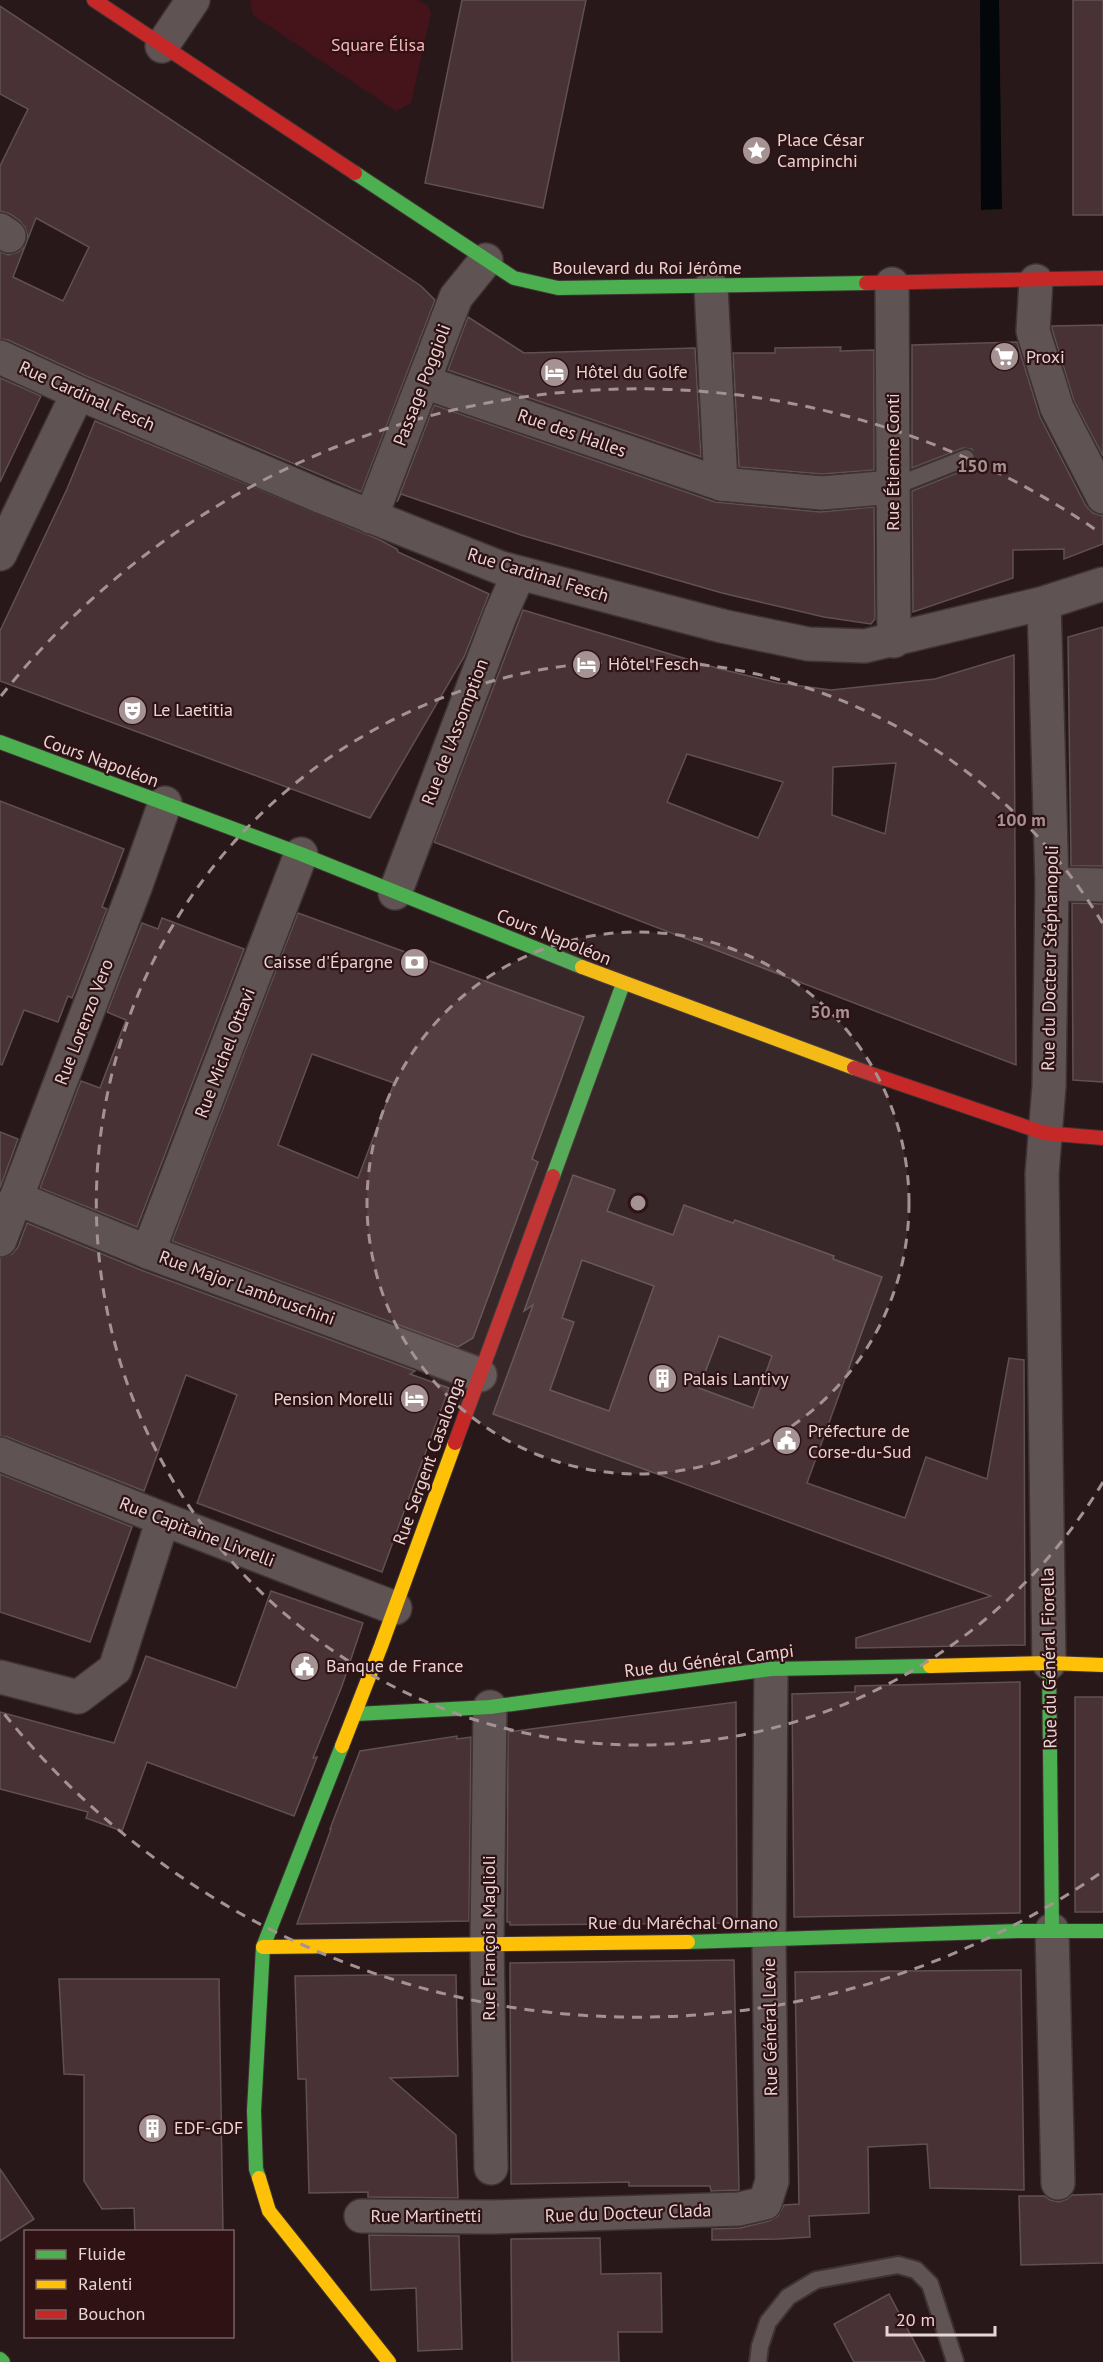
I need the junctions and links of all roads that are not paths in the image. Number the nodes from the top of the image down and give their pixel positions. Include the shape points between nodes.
1 (94, 0) edge
2 (193, 0) edge
3 (162, 46) junction
4 (486, 260) junction
5 (1103, 278) edge
6 (1036, 281) junction
7 (892, 284) junction
8 (711, 287) junction
9 (0, 357) edge
10 (424, 382) junction
11 (78, 393) junction
12 (966, 458) dead end
13 (721, 484) junction
14 (893, 487) junction
15 (1103, 497) edge
16 (371, 517) junction
17 (0, 554) edge
18 (519, 573) junction
19 (1103, 584) edge
20 (1044, 603) junction
21 (894, 641) junction
22 (0, 742) edge
23 (165, 803) junction
24 (301, 854) junction
25 (1053, 884) junction
26 (1103, 885) edge
27 (394, 893) junction
28 (623, 984) junction
29 (1044, 1133) junction
30 (1103, 1137) edge
31 (16, 1198) junction
32 (0, 1240) edge
33 (148, 1252) junction
34 (480, 1375) junction
35 (0, 1454) edge
36 (163, 1520) junction
37 (395, 1608) junction
38 (1049, 1663) junction
39 (1103, 1665) edge
40 (771, 1669) junction
41 (0, 1677) edge
42 (490, 1707) junction
43 (356, 1714) junction
44 (1052, 1930) junction
45 (1103, 1931) edge
46 (769, 1941) junction
47 (487, 1943) junction
48 (263, 1947) junction
49 (491, 2168) dead end
50 (1058, 2183) dead end
51 (765, 2203) joint
52 (361, 2216) dead end
53 (491, 2217) joint
54 (955, 2361) edge
55 (389, 2362) edge
56 (758, 2362) edge

1 - 3 main road, Boulevard du Roi Jérôme
2 - 3 street
3 - 4 main road, Boulevard du Roi Jérôme
4 - 8 main road, Boulevard du Roi Jérôme via 514,278 558,288
4 - 10 street, Passage Poggioli via 456,297
5 - 6 main road, Boulevard du Roi Jérôme
6 - 7 main road, Boulevard du Roi Jérôme
6 - 15 street via 1036,342 1058,408
7 - 8 main road, Boulevard du Roi Jérôme
7 - 14 street, Rue Étienne Conti
8 - 13 street
9 - 11 street, Rue Cardinal Fesch
10 - 13 street, Rue des Halles
10 - 16 street, Passage Poggioli
11 - 16 street, Rue Cardinal Fesch
11 - 17 street
12 - 14 lane
13 - 14 street, Rue des Halles via 822,493
14 - 21 street, Rue Étienne Conti
16 - 18 street, Rue Cardinal Fesch
18 - 21 street, Rue Cardinal Fesch via 722,626 808,644 865,646
18 - 27 street, Rue de l'Assomption
19 - 20 street, Rue Cardinal Fesch
20 - 21 street, Rue Cardinal Fesch
20 - 25 street, Rue du Docteur Stéphanopoli
22 - 23 main road, Cours Napoléon
23 - 24 main road, Cours Napoléon
23 - 31 street, Rue Lorenzo Vero
24 - 27 main road, Cours Napoléon
24 - 33 street, Rue Michel Ottavi
25 - 26 street
25 - 29 street, Rue du Docteur Stéphanopoli via 1049,1086
27 - 28 main road, Cours Napoléon
28 - 29 main road, Cours Napoléon via 918,1092
28 - 34 main road, Rue Sergent Casalonga
29 - 30 main road, Cours Napoléon
29 - 38 street, Rue du Général Fiorella
31 - 32 street, Rue Lorenzo Vero
31 - 33 street, Rue Major Lambruschini
33 - 34 street, Rue Major Lambruschini
34 - 37 main road, Rue Sergent Casalonga
35 - 36 street, Rue Capitaine Livrelli
36 - 37 street, Rue Capitaine Livrelli
36 - 41 street via 115,1669 78,1697
37 - 43 main road, Rue Sergent Casalonga
38 - 39 main road, Rue du Général Campi
38 - 40 main road, Rue du Général Campi
38 - 44 main road, Rue du Général Fiorella
40 - 42 main road, Rue du Général Campi
40 - 46 street, Rue Général Levie
42 - 43 main road, Rue du Général Campi
42 - 47 street, Rue François Maglioli
43 - 48 main road, Rue Sergent Casalonga
44 - 45 main road, Rue du Maréchal Ornano
44 - 46 main road, Rue du Maréchal Ornano
44 - 50 street, Rue du Général Fiorella
46 - 47 main road, Rue du Maréchal Ornano
46 - 51 street, Rue Général Levie via 772,2181
47 - 48 main road, Rue du Maréchal Ornano
47 - 49 street, Rue François Maglioli
48 - 55 main road, Rue Sergent Casalonga via 254,2111 256,2169 270,2211
51 - 53 street, Rue du Docteur Clada via 739,2209
52 - 53 street, Rue Martinetti
54 - 56 lane via 930,2284 916,2270 898,2265 816,2280 788,2297 768,2322

